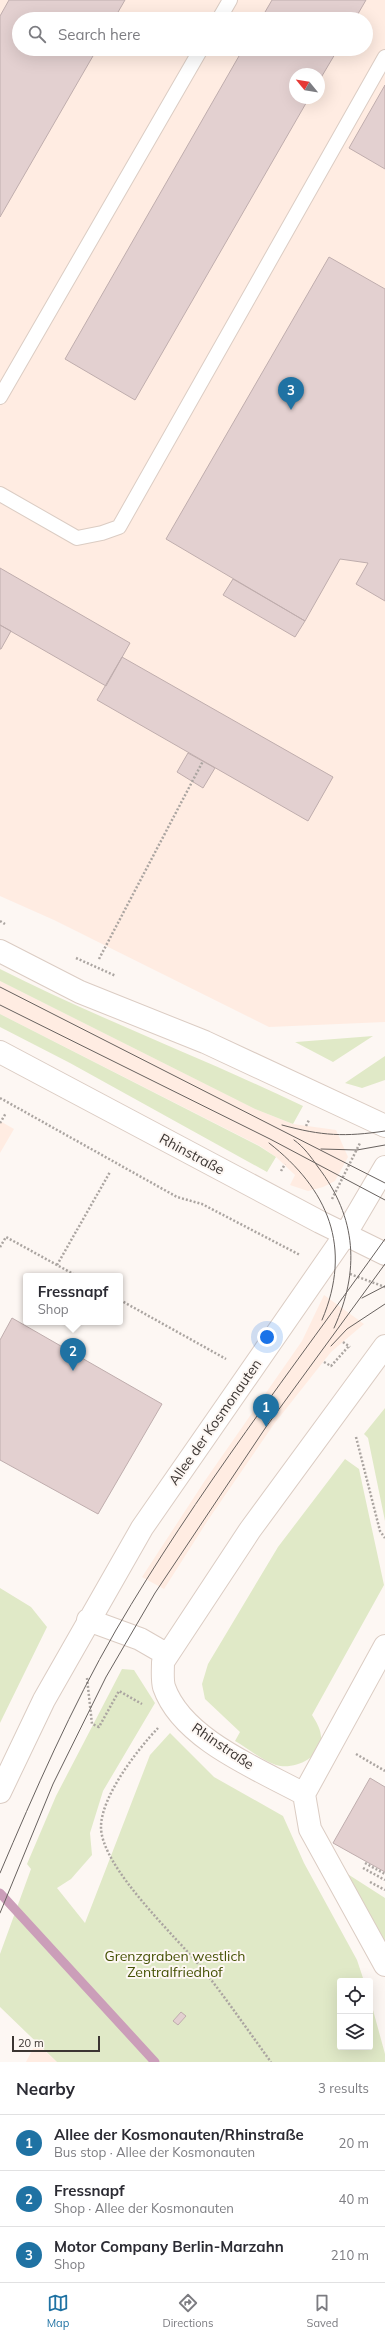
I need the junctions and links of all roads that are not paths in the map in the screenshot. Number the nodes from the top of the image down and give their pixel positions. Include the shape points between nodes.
1 (230, 0) edge
2 (223, 12) edge
3 (198, 56) edge
4 (385, 57) edge
5 (0, 397) edge
6 (0, 494) edge
7 (0, 951) edge
8 (0, 1052) edge
9 (385, 1126) edge
10 (385, 1167) edge
11 (345, 1235) junction
12 (385, 1254) edge
13 (385, 1346) edge
14 (88, 1620) junction
15 (385, 1646) edge
16 (166, 1654) junction
17 (0, 1792) edge
18 (304, 1794) junction
19 (385, 1965) edge

1 - 2 lane
3 - 5 lane
4 - 6 lane via 119,526 102,533 77,538
7 - 9 street via 80,992 205,1042
8 - 11 street, Rhinstraße
10 - 11 street, Allee der Kosmonauten
11 - 12 street, Rhinstraße
11 - 14 street, Allee der Kosmonauten via 142,1528
13 - 16 street via 250,1530
14 - 16 street via 140,1639
14 - 17 street, Allee der Kosmonauten via 44,1700
15 - 18 street
16 - 18 street, Rhinstraße via 163,1662 164,1686 172,1715 221,1748
18 - 19 street via 310,1829

